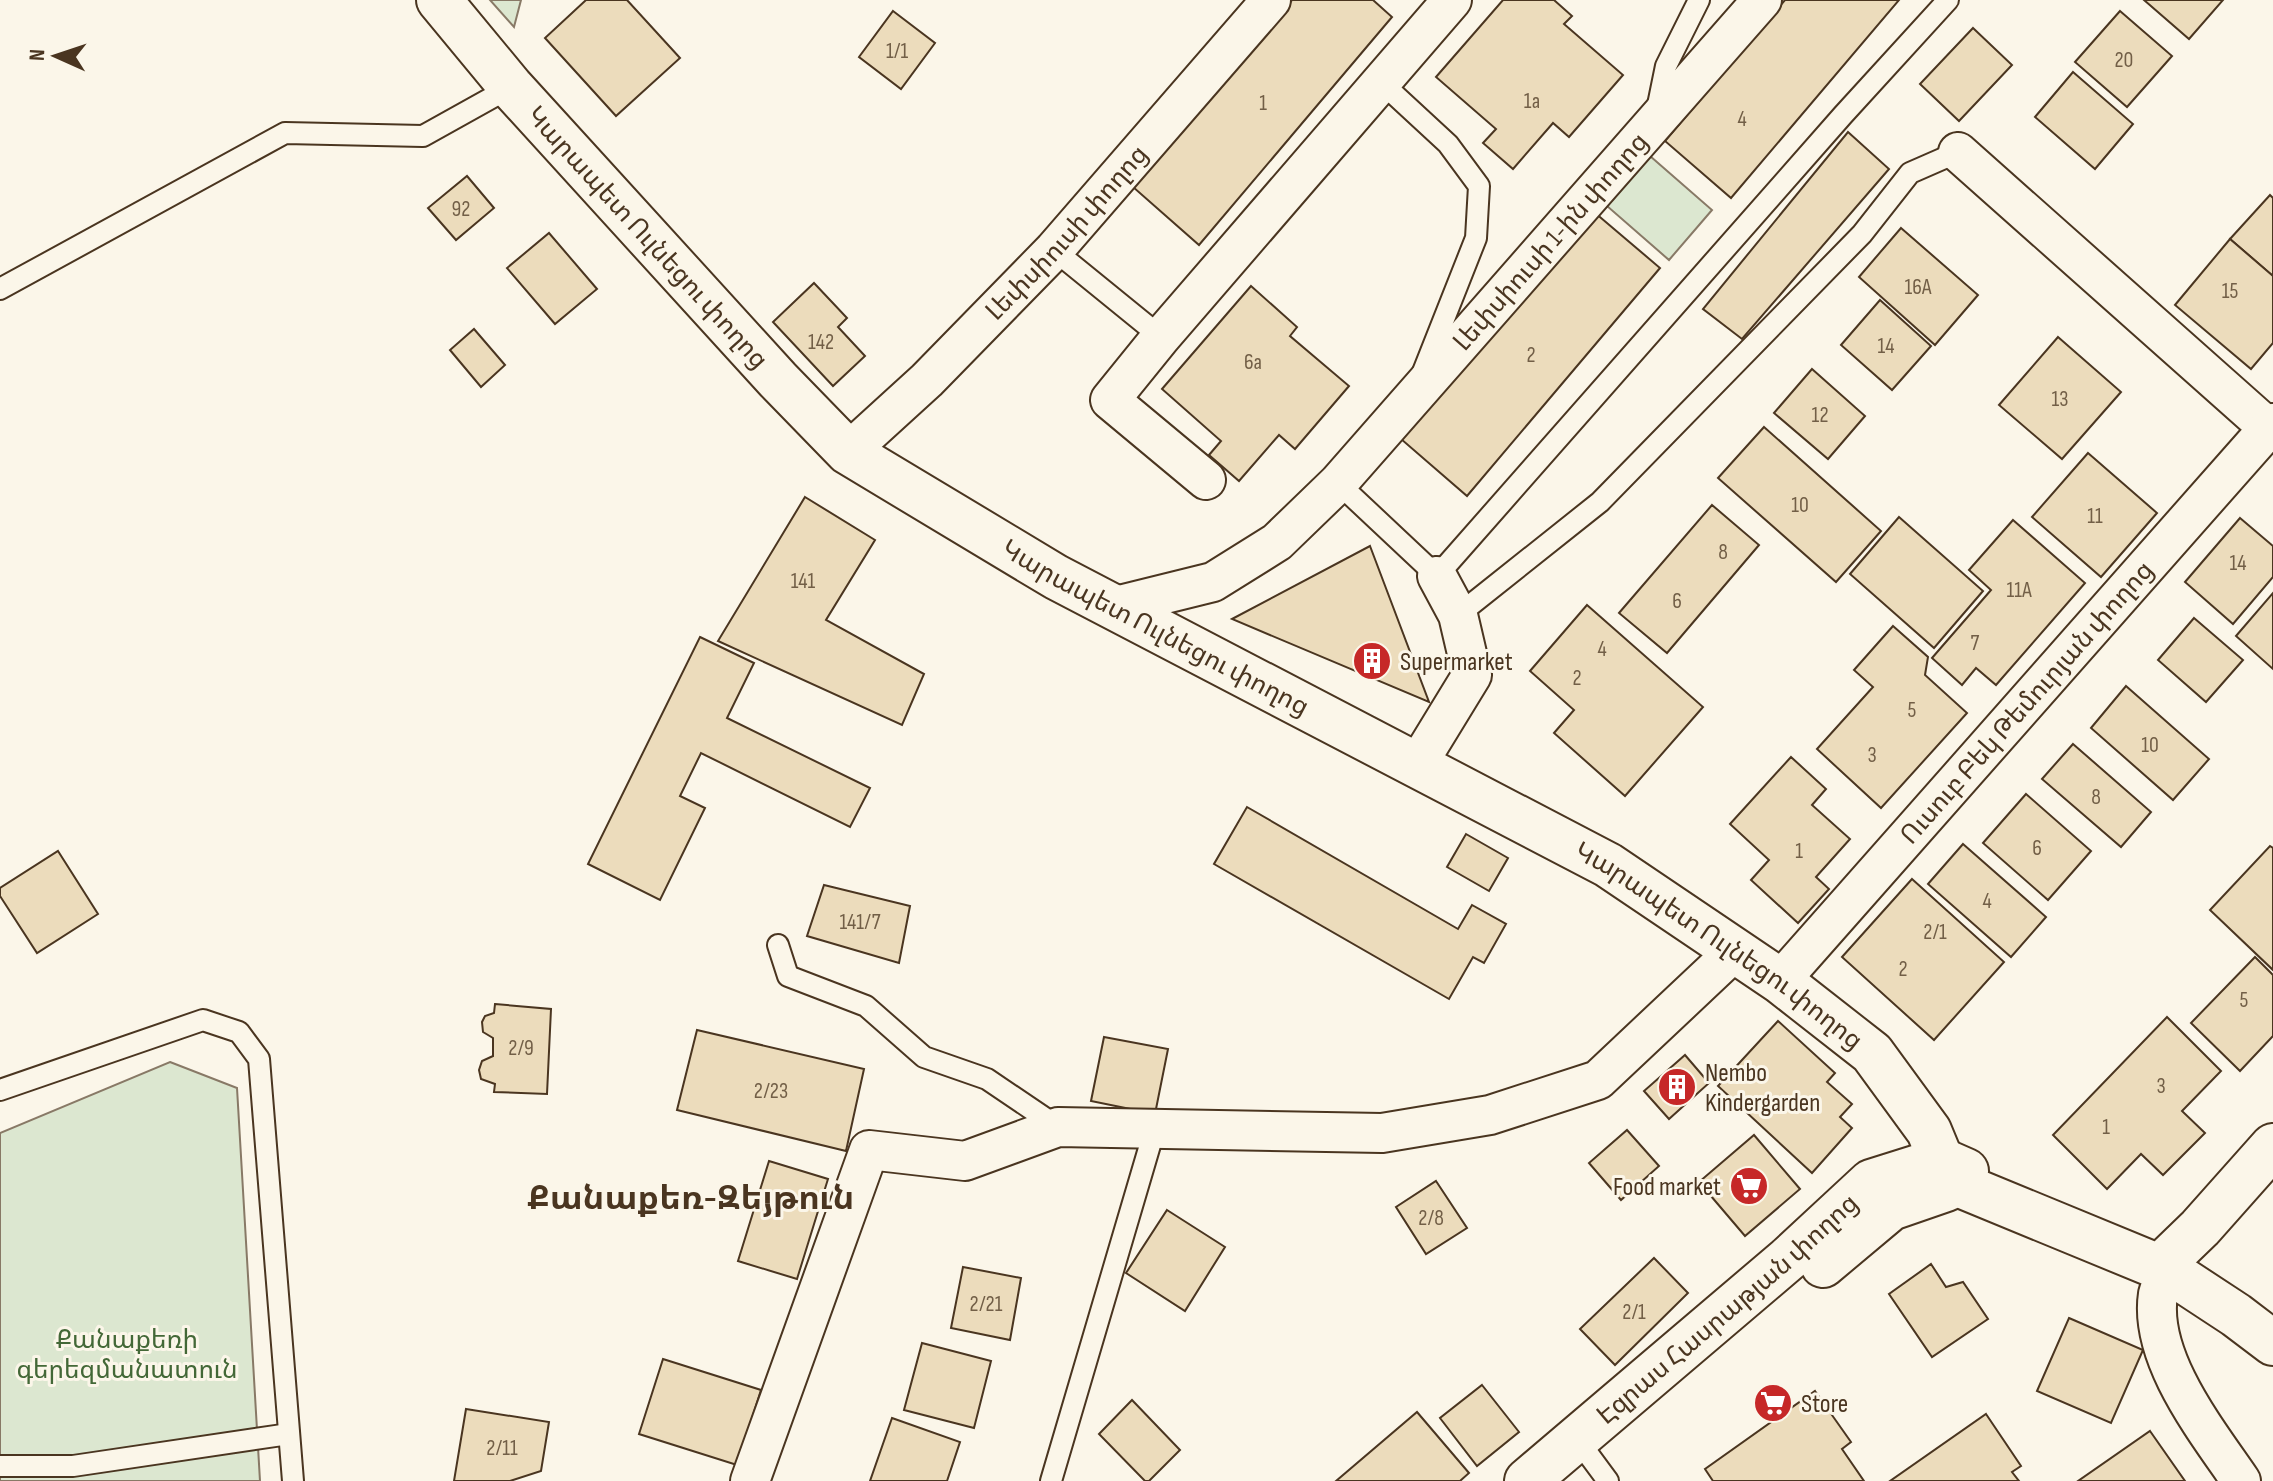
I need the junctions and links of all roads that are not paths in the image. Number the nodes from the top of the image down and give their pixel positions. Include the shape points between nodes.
1 (439, 0) edge
2 (1271, 0) edge
3 (1699, 0) edge
4 (1762, 0) edge
5 (1948, 0) edge
6 (1437, 5) edge
7 (1382, 83) junction
8 (511, 87) junction
9 (1655, 122) junction
10 (1958, 152) joint
11 (1054, 250) junction
12 (0, 289) edge
13 (1161, 337) junction
14 (1414, 398) junction
15 (2272, 428) edge
16 (848, 452) junction
17 (1206, 480) dead end
18 (1338, 483) junction
19 (1437, 576) junction
20 (1112, 607) junction
21 (1458, 615) junction
22 (1417, 765) junction
23 (778, 945) dead end
24 (1736, 950) junction
25 (1780, 981) junction
26 (0, 1090) edge
27 (1058, 1127) junction
28 (1155, 1128) junction
29 (2273, 1146) edge
30 (1951, 1172) junction
31 (2170, 1264) junction
32 (2273, 1311) edge
33 (2273, 1343) edge
34 (289, 1434) junction
35 (1584, 1464) edge
36 (0, 1466) edge
37 (293, 1481) edge
38 (750, 1481) edge
39 (1051, 1481) edge
40 (1527, 1481) edge
41 (2241, 1481) edge

1 - 8 street, Կարապետ Ուլնեցու փողոց
2 - 11 street, Լեփսիուսի փողոց
3 - 9 lane via 1666,66
4 - 9 street, Լեփսիուսի 1-ին փողոց
5 - 19 lane
6 - 7 street
7 - 13 street
7 - 14 lane via 1448,144 1479,186 1476,238
8 - 12 lane via 423,136 285,133
8 - 16 street, Կարապետ Ուլնեցու փողոց
9 - 14 street, Լեփսիուսի 1-ին փողոց
10 - 15 street
10 - 21 lane via 1910,173 1862,234 1600,502
11 - 13 lane
11 - 16 street, Լեփսիուսի փողոց
13 - 17 street via 1110,400
14 - 18 street, Լեփսիուսի 1-ին փողոց
15 - 25 street, Ուսուբ Բեկ Թեմուրյան փողոց
16 - 20 street, Կարապետ Ուլնեցու փողոց
18 - 19 lane
18 - 20 street, Լեփսիուսի 1-ին փողոց via 1277,542 1213,582
19 - 21 street
20 - 22 street, Կարապետ Ուլնեցու փողոց
21 - 22 street via 1472,675
22 - 24 street, Կարապետ Ուլնեցու փողոց via 1608,865
23 - 27 lane via 788,976 866,1006 924,1057 987,1079
24 - 25 street, Կարապետ Ուլնեցու փողոց
24 - 28 street via 1598,1080 1490,1115 1382,1133
25 - 30 street, Կարապետ Ուլնեցու փողոց via 1872,1053 1929,1131
26 - 34 lane via 203,1020 239,1032 259,1059
27 - 28 street
27 - 38 street via 965,1161 869,1150
28 - 39 lane
29 - 31 street
30 - 31 street
30 - 35 street, Էզրաս Հասրաթյան փողոց via 1871,1182
31 - 32 street via 2246,1291
31 - 33 street
31 - 41 street via 2158,1292 2159,1327 2170,1366
34 - 36 lane via 73,1466
34 - 37 lane
35 - 40 street, Էզրաս Հասրաթյան փողոց

